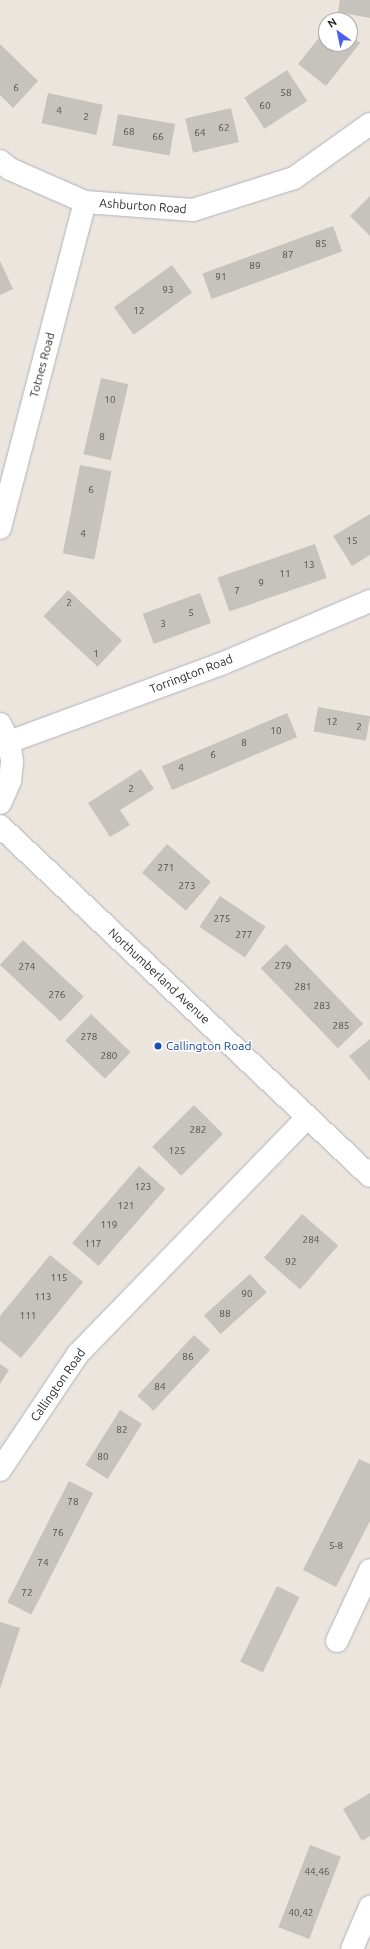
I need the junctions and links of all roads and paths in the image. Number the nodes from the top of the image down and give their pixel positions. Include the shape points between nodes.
1 (370, 124) edge
2 (0, 161) edge
3 (85, 202) junction
4 (0, 528) edge
5 (370, 601) edge
6 (5, 733) edge
7 (0, 803) edge
8 (0, 826) edge
9 (308, 1116) junction
10 (370, 1176) edge
11 (0, 1470) edge
12 (370, 1570) edge
13 (337, 1641) dead end
14 (370, 1907) edge
15 (352, 1949) edge

1 - 3 street, Ashburton Road via 366,130 294,178 193,210
2 - 3 street, Ashburton Road via 10,169
3 - 4 street, Totnes Road
5 - 6 street, Torrington Road via 221,664
6 - 7 street via 12,762 10,781
8 - 9 street, Northumberland Avenue
9 - 10 street, Northumberland Avenue
9 - 11 street, Callington Road via 78,1354
12 - 13 street
14 - 15 street

